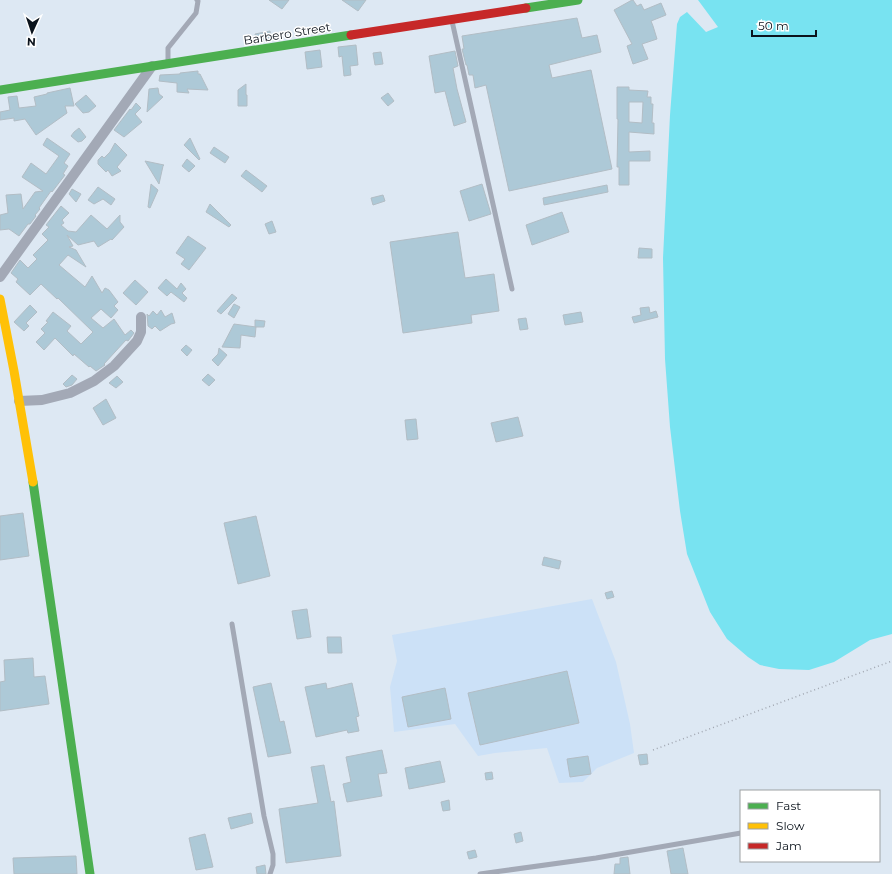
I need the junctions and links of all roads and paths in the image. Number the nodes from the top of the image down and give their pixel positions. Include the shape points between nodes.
1 (197, 0) edge
2 (578, 0) edge
3 (452, 20) junction
4 (168, 65) junction
5 (152, 66) junction
6 (0, 90) edge
7 (0, 277) edge
8 (512, 289) dead end
9 (0, 299) edge
10 (141, 317) dead end
11 (19, 401) junction
12 (232, 624) dead end
13 (892, 661) edge
14 (653, 750) dead end
15 (740, 833) edge
16 (90, 874) edge
17 (270, 874) edge
18 (480, 874) edge

1 - 4 lane via 196,13 168,48
2 - 3 street, Barbero Street
3 - 4 street, Barbero Street
3 - 8 lane
4 - 5 street, Barbero Street
5 - 6 street, Barbero Street
5 - 7 street
9 - 11 street
10 - 11 street via 141,332 137,341 114,366 94,381 70,393 42,400
11 - 16 street via 36,498
12 - 17 lane via 264,816 273,854
13 - 14 path
15 - 18 lane via 596,858

